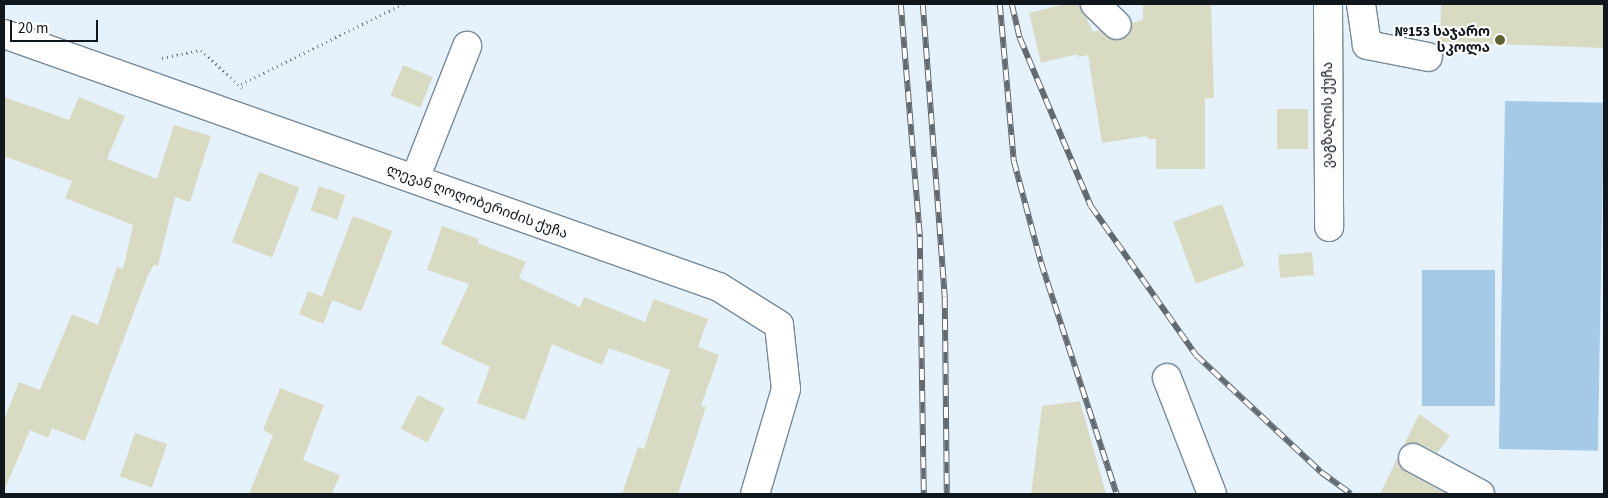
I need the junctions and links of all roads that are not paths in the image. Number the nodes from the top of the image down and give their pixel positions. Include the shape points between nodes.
1 (1096, 4) edge
2 (1328, 4) edge
3 (1361, 4) edge
4 (1117, 25) dead end
5 (4, 34) edge
6 (467, 46) dead end
7 (1428, 57) dead end
8 (415, 179) junction
9 (1329, 227) dead end
10 (1167, 378) dead end
11 (1413, 458) dead end
12 (759, 491) edge
13 (1212, 494) edge
14 (1480, 494) edge

1 - 4 street
2 - 9 street, ვაგზალის ქუჩა
3 - 7 street via 1367,45
5 - 8 street, ლევან ღოღობერიძის ქუჩა
6 - 8 street
8 - 12 street, ლევან ღოღობერიძის ქუჩა via 719,287 779,325 786,388
10 - 13 street
11 - 14 street

